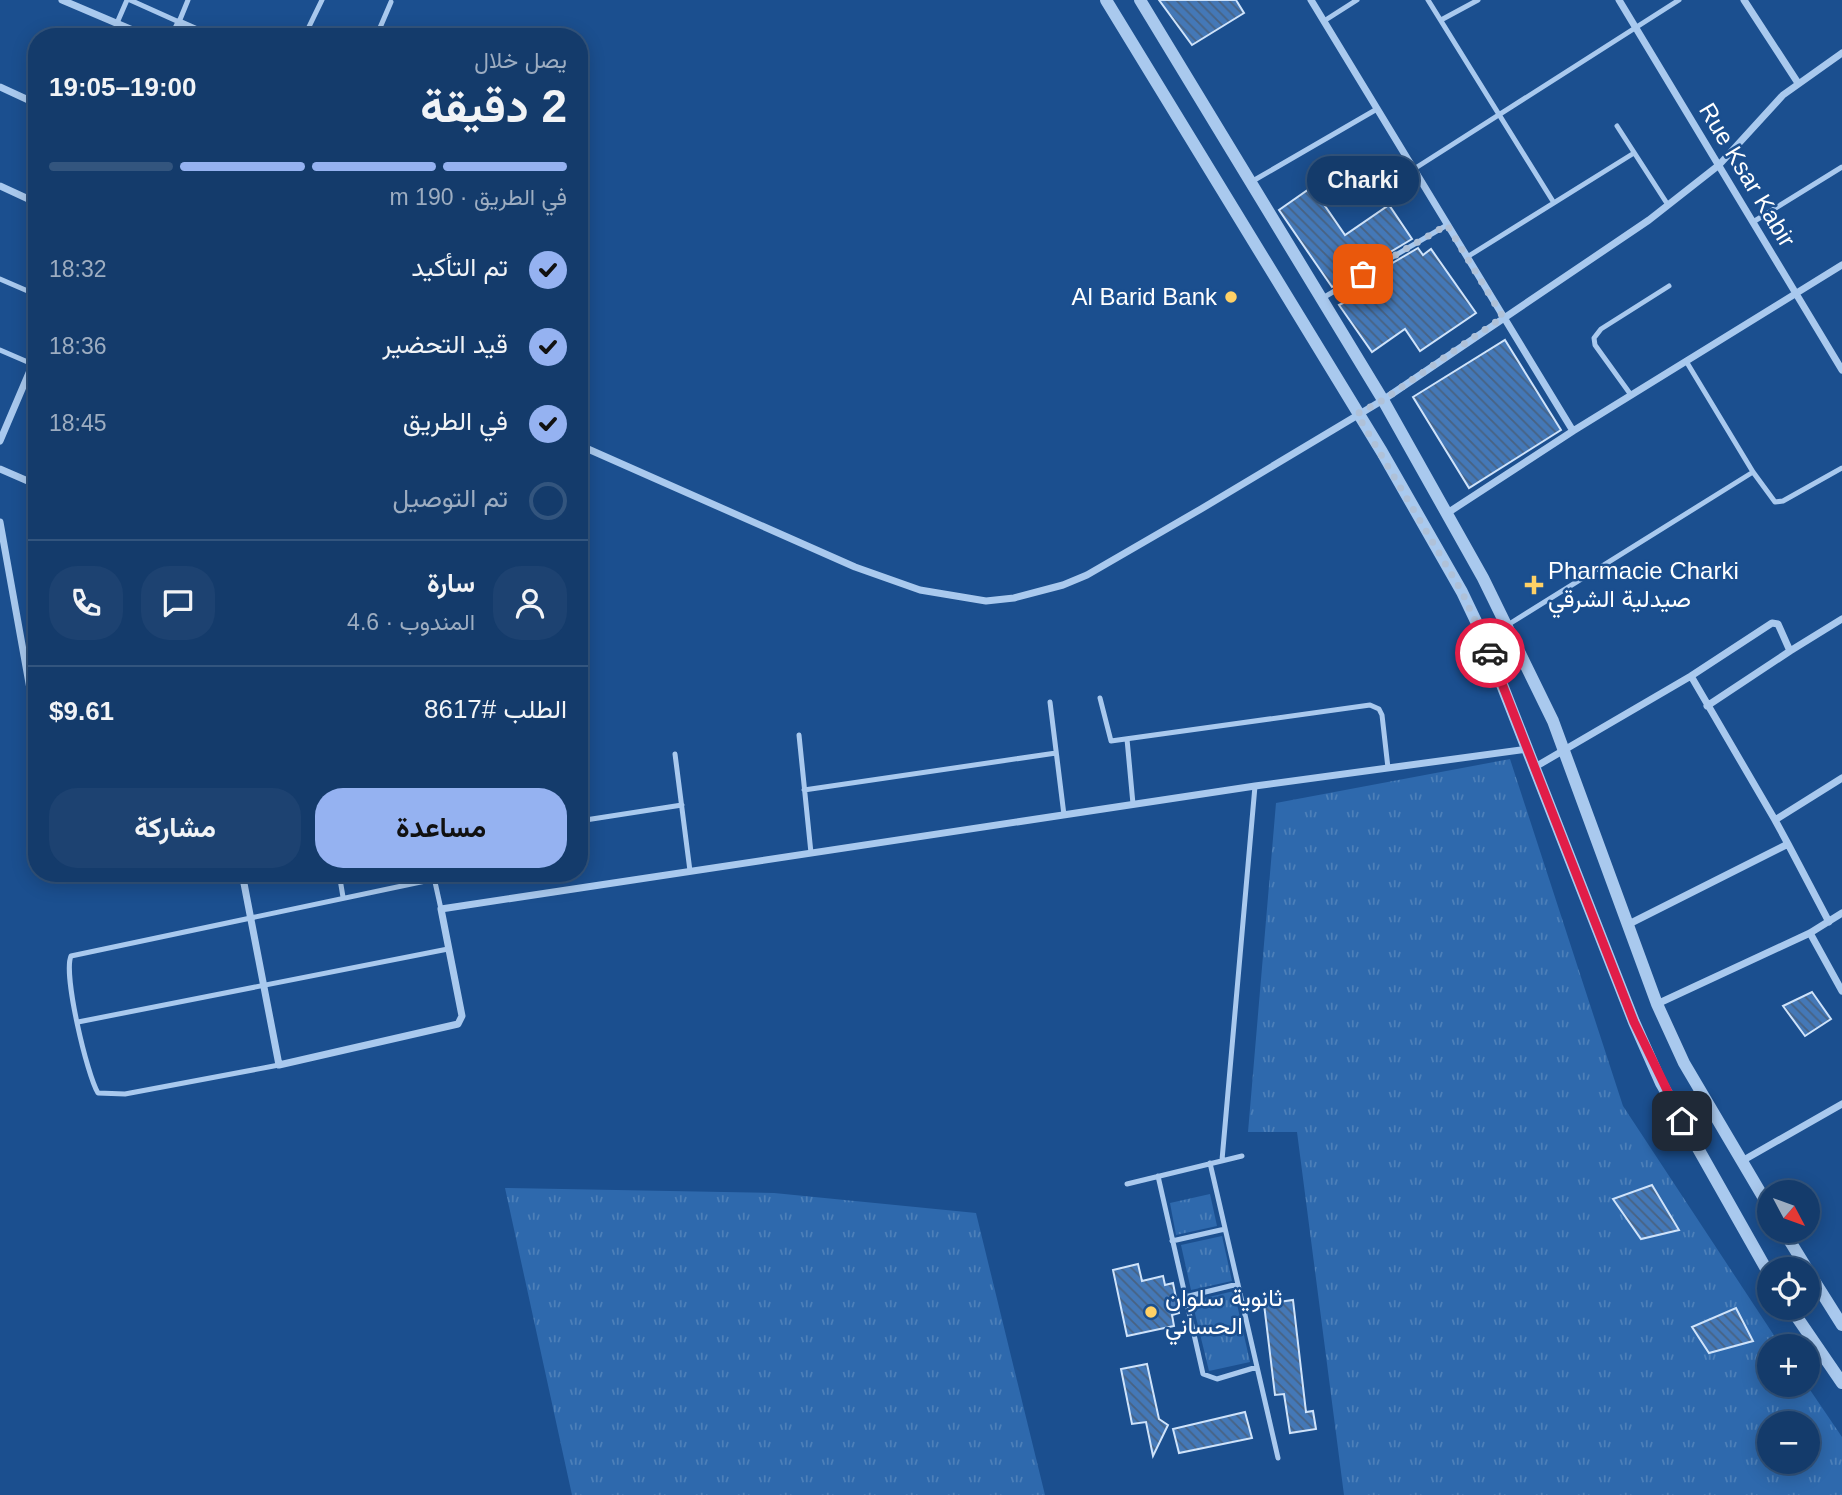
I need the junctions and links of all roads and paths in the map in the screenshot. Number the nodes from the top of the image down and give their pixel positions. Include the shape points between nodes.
1 (62, 0) edge
2 (129, 0) edge
3 (188, 0) edge
4 (322, 0) edge
5 (1106, 0) edge
6 (1140, 0) edge
7 (1311, 0) edge
8 (1357, 0) edge
9 (1428, 0) edge
10 (1478, 0) edge
11 (1619, 0) edge
12 (1679, 0) edge
13 (1744, 0) edge
14 (391, 2) dead end
15 (80, 3) edge
16 (1441, 20) junction
17 (1324, 21) junction
18 (178, 22) junction
19 (117, 23) junction
20 (1636, 27) junction
21 (128, 28) edge
22 (176, 28) edge
23 (192, 28) edge
24 (308, 28) edge
25 (380, 28) edge
26 (1842, 53) edge
27 (1798, 83) junction
28 (0, 87) edge
29 (28, 100) edge
30 (1377, 108) junction
31 (1500, 115) junction
32 (1617, 126) dead end
33 (1634, 153) junction
34 (1718, 165) junction
35 (1842, 167) edge
36 (1414, 169) junction
37 (1251, 183) junction
38 (0, 186) edge
39 (28, 199) edge
40 (1554, 203) junction
41 (1668, 205) junction
42 (1753, 222) junction
43 (1447, 225) junction
44 (1467, 257) junction
45 (1842, 265) edge
46 (0, 279) edge
47 (1669, 286) dead end
48 (28, 291) edge
49 (1794, 294) junction
50 (1321, 299) junction
51 (1503, 317) junction
52 (0, 350) edge
53 (1686, 361) junction
54 (28, 362) edge
55 (1842, 370) edge
56 (28, 380) edge
57 (1631, 394) junction
58 (1383, 400) junction
59 (1357, 414) junction
60 (1573, 431) junction
61 (0, 441) edge
62 (588, 449) edge
63 (1842, 468) edge
64 (0, 469) edge
65 (1753, 471) junction
66 (28, 481) edge
67 (1449, 512) junction
68 (0, 522) edge
69 (1842, 619) edge
70 (1506, 626) junction
71 (1790, 651) junction
72 (28, 674) edge
73 (1691, 676) junction
74 (1100, 698) dead end
75 (1050, 702) dead end
76 (1707, 706) junction
77 (799, 735) dead end
78 (1127, 739) junction
79 (1528, 749) junction
80 (1564, 752) junction
81 (1056, 753) junction
82 (675, 754) dead end
83 (1535, 767) junction
84 (1388, 768) junction
85 (1842, 778) edge
86 (1255, 786) junction
87 (804, 790) junction
88 (1133, 804) junction
89 (682, 805) junction
90 (1064, 815) junction
91 (588, 820) edge
92 (1774, 820) junction
93 (1788, 844) junction
94 (811, 853) junction
95 (690, 871) junction
96 (244, 882) edge
97 (340, 882) edge
98 (408, 882) edge
99 (435, 882) edge
100 (343, 897) junction
101 (441, 909) junction
102 (1842, 913) edge
103 (250, 916) junction
104 (1829, 922) junction
105 (1627, 925) junction
106 (1810, 933) junction
107 (448, 949) junction
108 (264, 985) junction
109 (1842, 991) edge
110 (1657, 1004) junction
111 (78, 1022) junction
112 (279, 1065) junction
113 (1842, 1104) edge
114 (1242, 1156) dead end
115 (1222, 1160) junction
116 (1742, 1161) junction
117 (1210, 1163) junction
118 (1158, 1176) junction
119 (1127, 1184) dead end
120 (1757, 1187) edge
121 (1225, 1229) junction
122 (1172, 1241) junction
123 (1760, 1257) edge
124 (1238, 1284) junction
125 (1820, 1290) edge
126 (1185, 1297) junction
127 (1799, 1320) edge
128 (1842, 1325) edge
129 (1256, 1367) junction
130 (1842, 1383) edge
131 (1278, 1458) dead end

1 - 15 street
2 - 18 lane
2 - 19 lane
3 - 18 lane
4 - 24 lane
5 - 59 street
6 - 37 street
7 - 17 street
8 - 17 lane
9 - 16 lane
10 - 16 lane
11 - 20 street, Rue Ksar Kabir
12 - 20 lane
13 - 27 street
14 - 25 lane
15 - 19 street
16 - 31 lane
17 - 30 street
18 - 22 street
18 - 23 street
19 - 21 street
20 - 31 lane
20 - 34 street, Rue Ksar Kabir
26 - 27 street
27 - 34 street
28 - 29 street
30 - 36 street
30 - 37 lane
31 - 36 lane
31 - 40 lane
32 - 33 lane
33 - 40 lane
33 - 41 lane
34 - 41 street
34 - 42 street, Rue Ksar Kabir
35 - 42 lane
36 - 43 street
37 - 50 street
38 - 39 street
40 - 44 lane
41 - 51 street
42 - 49 street, Rue Ksar Kabir
43 - 44 street
43 - 50 lane
44 - 51 street
45 - 49 street
46 - 48 lane
47 - 57 lane via 1594,338
49 - 53 street
49 - 55 street, Rue Ksar Kabir
50 - 58 street
51 - 58 street
51 - 60 street
52 - 54 lane
53 - 57 street
53 - 65 lane
56 - 61 street
57 - 60 street
58 - 59 street
58 - 67 street
59 - 62 street via 1087,575 1037,593 986,601 920,590 855,567
59 - 79 street via 1462,592
60 - 67 street
63 - 65 lane via 1780,503 1771,499
64 - 66 street
65 - 70 lane
67 - 70 street
68 - 72 street
69 - 71 street
70 - 80 street
71 - 73 street via 1778,624 1772,623
71 - 76 street
73 - 76 street
73 - 80 street
74 - 78 lane via 1110,741
75 - 81 lane
76 - 92 street
77 - 87 lane
78 - 84 lane via 1370,705 1382,715
78 - 88 lane
79 - 83 street
79 - 84 street
80 - 83 street
80 - 105 street
81 - 87 lane
81 - 90 lane
82 - 89 lane
83 - 123 street via 1656,1071
84 - 86 street
85 - 92 street
86 - 88 street
86 - 115 lane
87 - 94 lane
88 - 90 street
89 - 91 lane
89 - 95 lane
90 - 94 street
92 - 93 street
93 - 104 street
93 - 105 street
94 - 95 street
95 - 101 street
96 - 103 street
97 - 100 lane
98 - 100 lane
99 - 101 lane
100 - 103 lane
101 - 107 street
102 - 104 street
103 - 108 street
103 - 111 lane via 71,956 68,967
104 - 106 street
105 - 110 street
106 - 109 street
106 - 110 street
107 - 108 lane
107 - 112 street via 462,1016 458,1024
108 - 111 lane
108 - 112 street
110 - 116 street via 1684,1063
111 - 112 lane via 91,1082 98,1093 125,1094
113 - 116 street
114 - 115 lane
115 - 117 lane
116 - 120 street
117 - 118 lane
117 - 121 lane
118 - 119 lane
118 - 122 lane
121 - 122 lane
121 - 124 lane
122 - 126 lane
124 - 126 lane
124 - 129 lane
125 - 128 street
126 - 129 lane via 1203,1374 1217,1379
127 - 130 street
129 - 131 lane

